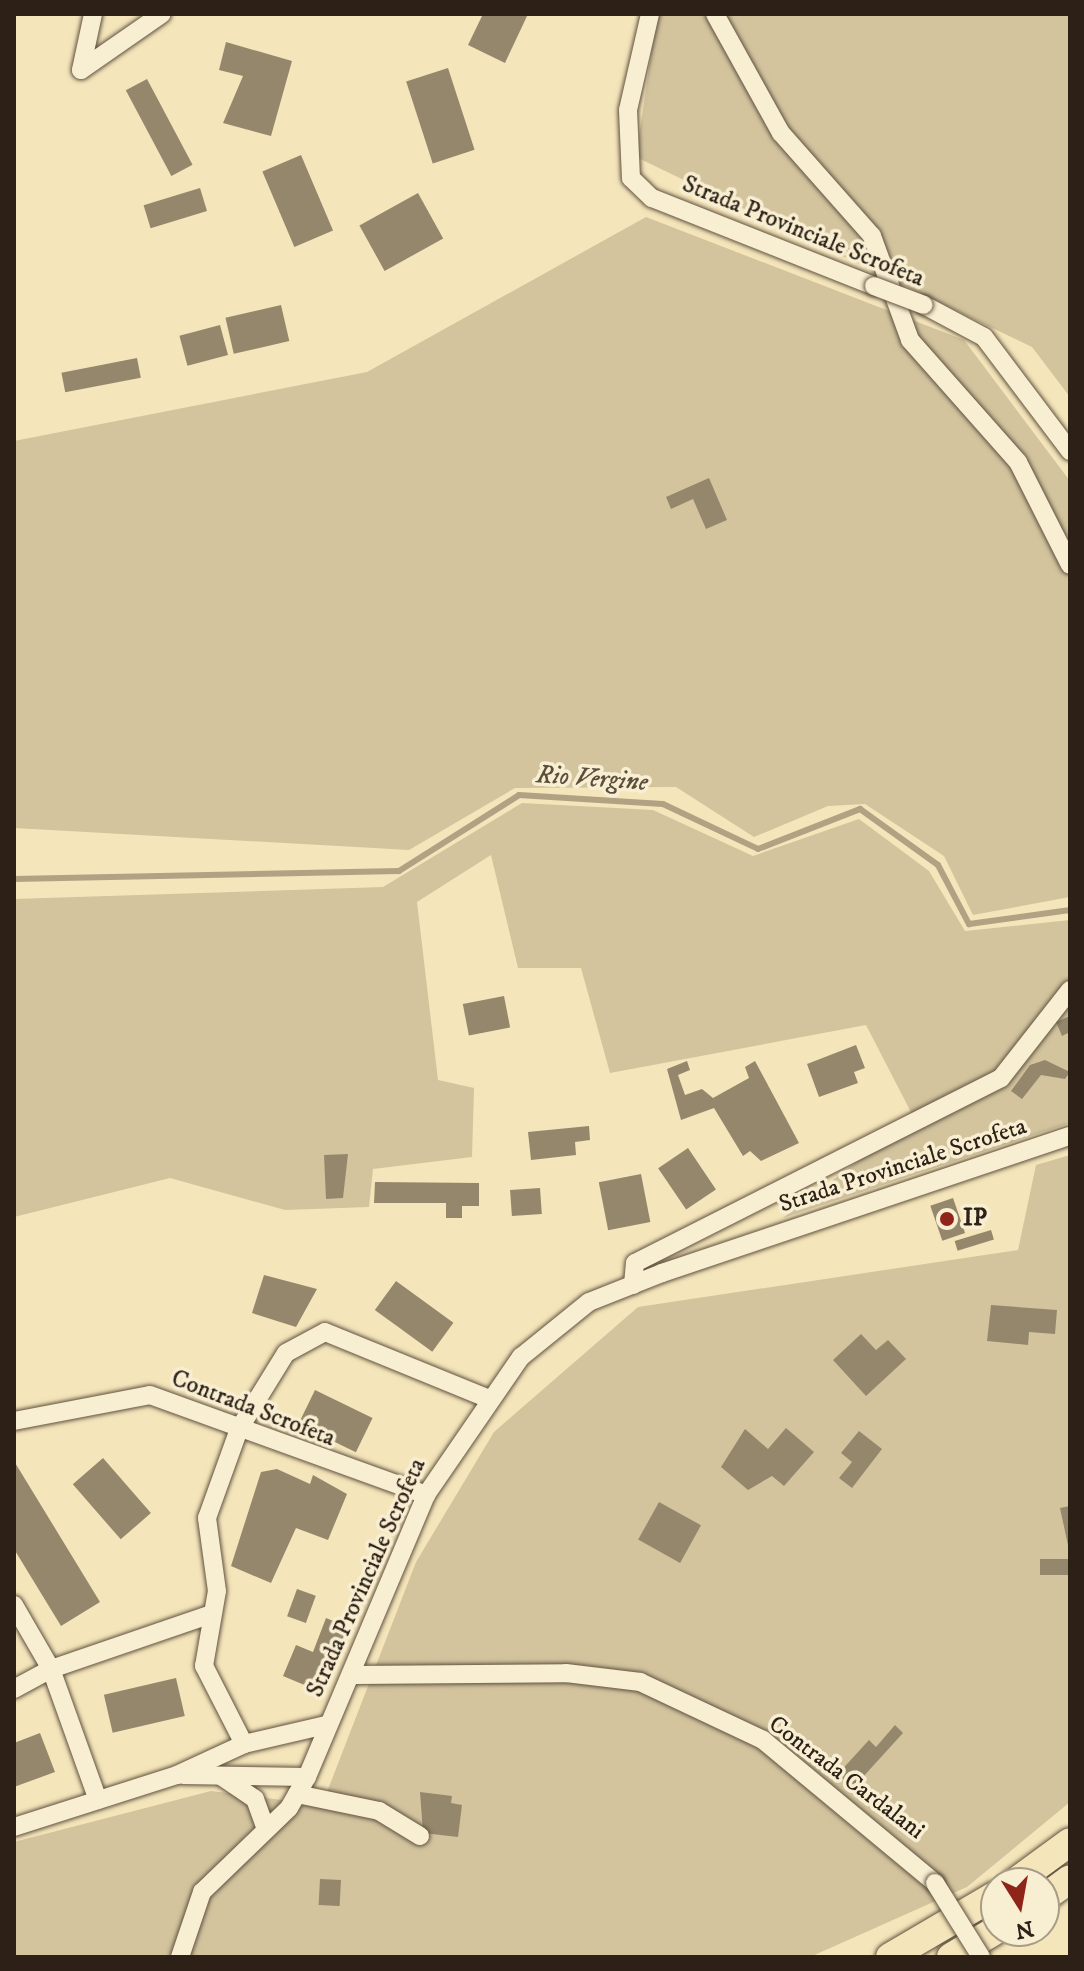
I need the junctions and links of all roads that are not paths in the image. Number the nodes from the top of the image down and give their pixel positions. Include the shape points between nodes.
1 (93, 14) edge
2 (162, 14) edge
3 (650, 14) edge
4 (715, 14) edge
5 (1070, 451) edge
6 (1070, 565) edge
7 (1070, 990) edge
8 (1070, 1136) edge
9 (633, 1285) junction
10 (489, 1399) junction
11 (14, 1421) edge
12 (239, 1429) junction
13 (426, 1495) junction
14 (14, 1605) edge
15 (212, 1614) junction
16 (51, 1669) junction
17 (355, 1675) junction
18 (14, 1689) edge
19 (326, 1725) junction
20 (244, 1744) junction
21 (177, 1775) junction
22 (221, 1776) junction
23 (302, 1786) junction
24 (98, 1800) junction
25 (14, 1827) edge
26 (266, 1829) junction
27 (420, 1836) dead end
28 (1070, 1842) edge
29 (1036, 1867) edge
30 (980, 1904) edge
31 (980, 1940) edge
32 (180, 1957) edge
33 (890, 1957) edge
34 (951, 1957) edge
35 (981, 1957) edge

1 - 2 street via 81,70
3 - 5 street, Strada Provinciale Scrofeta, bridge via 628,110 631,178 652,198 924,305 984,337
4 - 6 street via 781,133 872,236 910,340 1018,462
7 - 9 street via 1001,1078 635,1263
8 - 9 street, Strada Provinciale Scrofeta via 1007,1164
9 - 10 street, Strada Provinciale Scrofeta via 578,1311 521,1357
10 - 12 street via 325,1332 286,1353
10 - 13 street, Strada Provinciale Scrofeta
11 - 12 street, Contrada Scrofeta via 150,1395
12 - 13 street, Contrada Scrofeta
12 - 15 street via 207,1518 216,1568
13 - 17 street, Strada Provinciale Scrofeta
14 - 16 street
15 - 16 street
15 - 20 street via 204,1666
16 - 18 street
16 - 24 street
17 - 19 street, Strada Provinciale Scrofeta
17 - 35 street, Contrada Cardalani, bridge via 566,1673 640,1682 763,1740 935,1883
19 - 20 street
19 - 23 street, Strada Provinciale Scrofeta
20 - 21 street
21 - 22 street
21 - 24 street
22 - 23 street
22 - 26 street via 255,1799
23 - 26 street, Strada Provinciale Scrofeta
23 - 27 street via 379,1811
24 - 25 street
26 - 32 street, Strada Provinciale Scrofeta via 202,1892
28 - 29 highway
30 - 33 highway
31 - 34 highway

